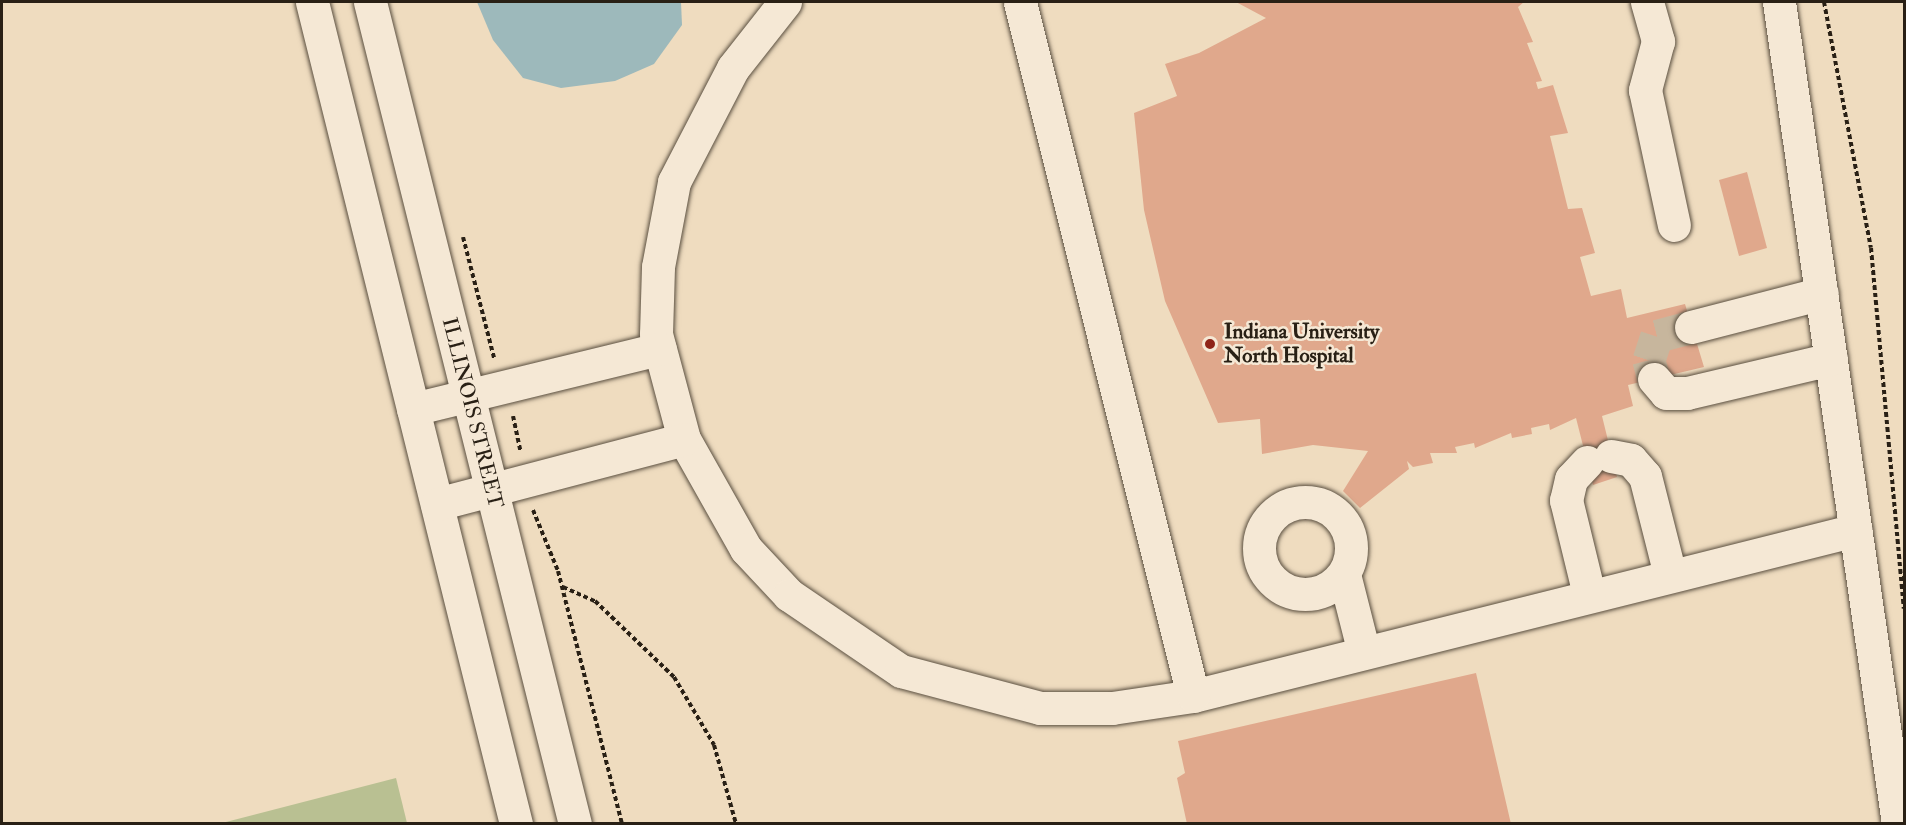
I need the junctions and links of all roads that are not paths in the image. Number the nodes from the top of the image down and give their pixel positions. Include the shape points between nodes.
1 (312, 2) edge
2 (370, 2) edge
3 (785, 2) edge
4 (1020, 2) edge
5 (1647, 2) edge
6 (1779, 2) edge
7 (1674, 225) dead end
8 (1822, 293) junction
9 (1691, 327) tunnel mouth
10 (660, 349) junction
11 (1831, 359) junction
12 (1654, 379) dead end
13 (468, 395) junction
14 (413, 409) junction
15 (684, 439) junction
16 (493, 489) junction
17 (437, 504) junction
18 (1856, 530) junction
19 (1344, 574) dead end
20 (1670, 574) junction
21 (1589, 594) junction
22 (1364, 653) junction
23 (1193, 696) junction
24 (516, 824) edge
25 (575, 824) edge
26 (1898, 824) edge

1 - 14 street
2 - 13 street, ILLINOIS STREET
3 - 10 street via 733,68 674,182 658,267
4 - 23 street
5 - 7 street via 1658,41 1645,90
6 - 8 street
8 - 9 street
8 - 11 street
10 - 13 street
10 - 15 street
11 - 12 street via 1687,393 1666,393
11 - 18 street
13 - 14 street
13 - 16 street, ILLINOIS STREET
14 - 17 street
15 - 16 street
15 - 23 street via 746,549 789,595 901,671 1040,708 1112,708
16 - 17 street
16 - 25 street, ILLINOIS STREET
17 - 24 street
18 - 20 street
18 - 26 street
19 - 22 street
20 - 21 street
20 - 21 street via 1645,476 1631,460 1599,459 1571,479 1566,500
21 - 22 street
22 - 23 street

